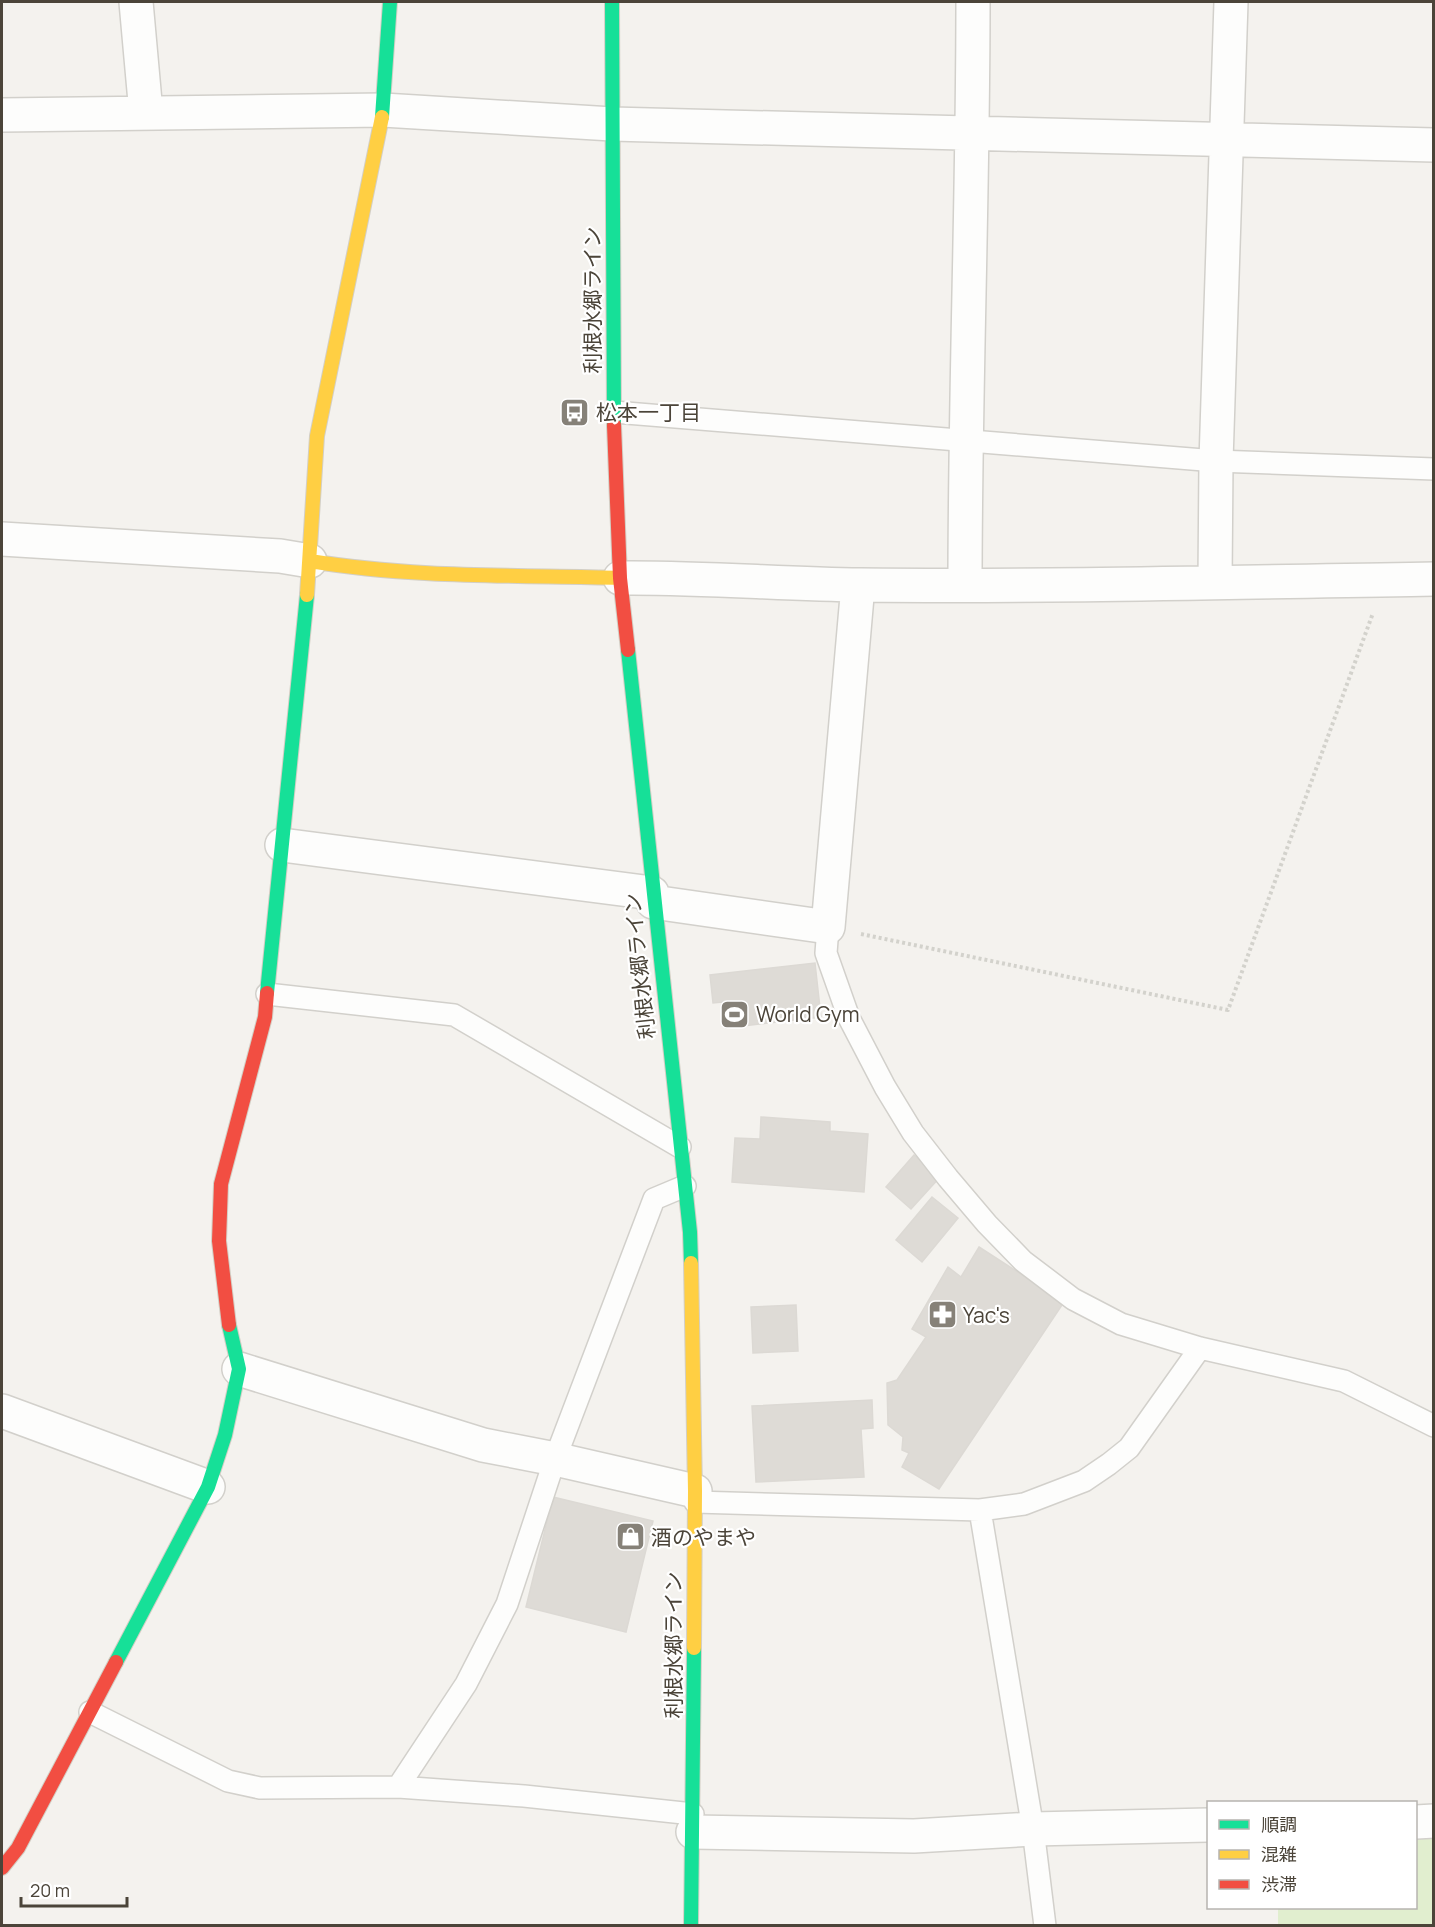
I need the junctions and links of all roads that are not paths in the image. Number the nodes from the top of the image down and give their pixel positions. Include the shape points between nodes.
1 (136, 2) edge
2 (390, 2) edge
3 (612, 2) edge
4 (973, 2) edge
5 (1231, 2) edge
6 (383, 110) junction
7 (147, 113) junction
8 (2, 115) edge
9 (612, 124) junction
10 (973, 134) junction
11 (1227, 140) junction
12 (1434, 146) edge
13 (614, 412) junction
14 (965, 440) junction
15 (1216, 461) junction
16 (1434, 469) edge
17 (2, 539) edge
18 (310, 561) junction
19 (620, 578) junction
20 (1434, 579) edge
21 (1215, 582) junction
22 (858, 585) junction
23 (965, 585) junction
24 (282, 845) junction
25 (653, 898) junction
26 (828, 927) junction
27 (267, 994) junction
28 (680, 1147) junction
29 (685, 1186) junction
30 (1200, 1348) junction
31 (239, 1369) junction
32 (2, 1411) edge
33 (1434, 1426) edge
34 (555, 1459) junction
35 (208, 1487) junction
36 (695, 1497) junction
37 (981, 1510) junction
38 (90, 1712) junction
39 (398, 1787) junction
40 (1417, 1821) edge
41 (1434, 1821) edge
42 (693, 1823) junction
43 (1207, 1825) edge
44 (1033, 1828) junction
45 (7, 1852) edge
46 (691, 1926) edge
47 (1045, 1926) edge

1 - 7 street
2 - 6 main road
3 - 9 main road, 利根水郷ライン
4 - 10 street
5 - 11 street
6 - 7 street
6 - 9 street
6 - 18 main road via 317,436
7 - 8 street
9 - 10 street
9 - 13 main road, 利根水郷ライン
10 - 11 street
10 - 14 street
11 - 12 street
11 - 15 street
13 - 14 lane
13 - 19 main road, 利根水郷ライン
14 - 15 lane
14 - 23 street
15 - 16 lane
15 - 21 street
17 - 18 street
18 - 19 main road via 418,574
18 - 24 main road
19 - 22 street
19 - 25 main road, 利根水郷ライン
20 - 21 street
21 - 23 street
22 - 23 street
22 - 26 street
24 - 25 street
24 - 27 main road
25 - 26 street
25 - 28 main road, 利根水郷ライン
26 - 30 lane via 826,953 849,1018 885,1086 913,1133 987,1224 1023,1261 1073,1299 1121,1324
27 - 28 lane via 454,1015
27 - 31 main road via 265,1017 221,1184 219,1241 227,1315
28 - 29 main road, 利根水郷ライン
29 - 34 lane via 654,1199
29 - 36 main road, 利根水郷ライン via 690,1232
30 - 33 lane via 1344,1382
30 - 37 lane via 1129,1448 1109,1464 1084,1481 1024,1504
31 - 34 street via 483,1446
31 - 35 main road via 225,1436
32 - 35 street
34 - 36 street
34 - 39 lane via 507,1604 466,1684
35 - 38 main road
36 - 37 lane
36 - 42 main road, 利根水郷ライン
37 - 44 lane
38 - 39 lane via 228,1781 260,1788
38 - 45 main road
39 - 42 lane via 524,1796
40 - 41 street
42 - 44 street via 914,1836
42 - 46 main road, 利根水郷ライン
43 - 44 street
44 - 47 lane

